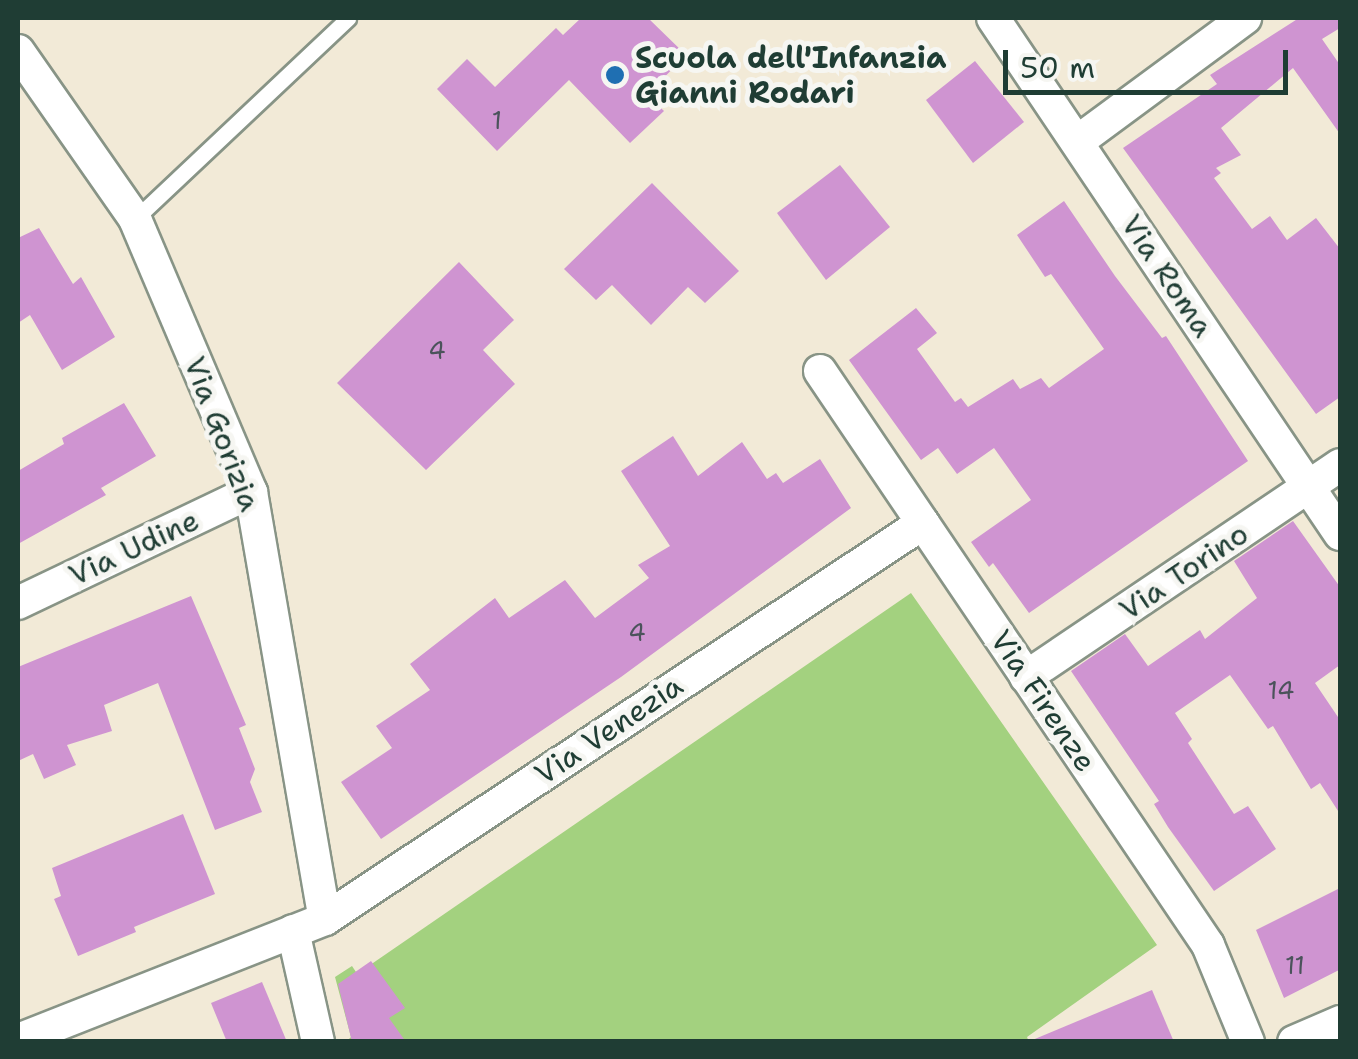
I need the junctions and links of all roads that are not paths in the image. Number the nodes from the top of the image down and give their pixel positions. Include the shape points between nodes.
1 (348, 18) edge
2 (994, 18) edge
3 (1245, 18) edge
4 (18, 51) edge
5 (1077, 142) junction
6 (134, 219) junction
7 (820, 371) dead end
8 (1340, 465) edge
9 (1309, 488) junction
10 (251, 492) junction
11 (922, 523) junction
12 (1340, 534) edge
13 (18, 603) edge
14 (1026, 677) junction
15 (325, 919) junction
16 (293, 931) junction
17 (1340, 1022) edge
18 (18, 1040) edge
19 (318, 1042) edge
20 (1248, 1042) edge
21 (1294, 1042) edge

1 - 6 lane
2 - 5 street, Via Roma
3 - 5 street
4 - 6 street, Via Gorizia
5 - 9 street, Via Roma
6 - 10 street, Via Gorizia
7 - 11 street, Via Firenze
8 - 9 street, Via Torino
9 - 12 street, Via Roma
9 - 14 street, Via Torino
10 - 13 street, Via Udine
10 - 15 street, Via Gorizia
11 - 14 street, Via Firenze
11 - 15 street, Via Venezia
14 - 20 street, Via Firenze via 1208,946
15 - 16 street, Via Venezia
16 - 18 street, Via Venezia
16 - 19 street
17 - 21 street

